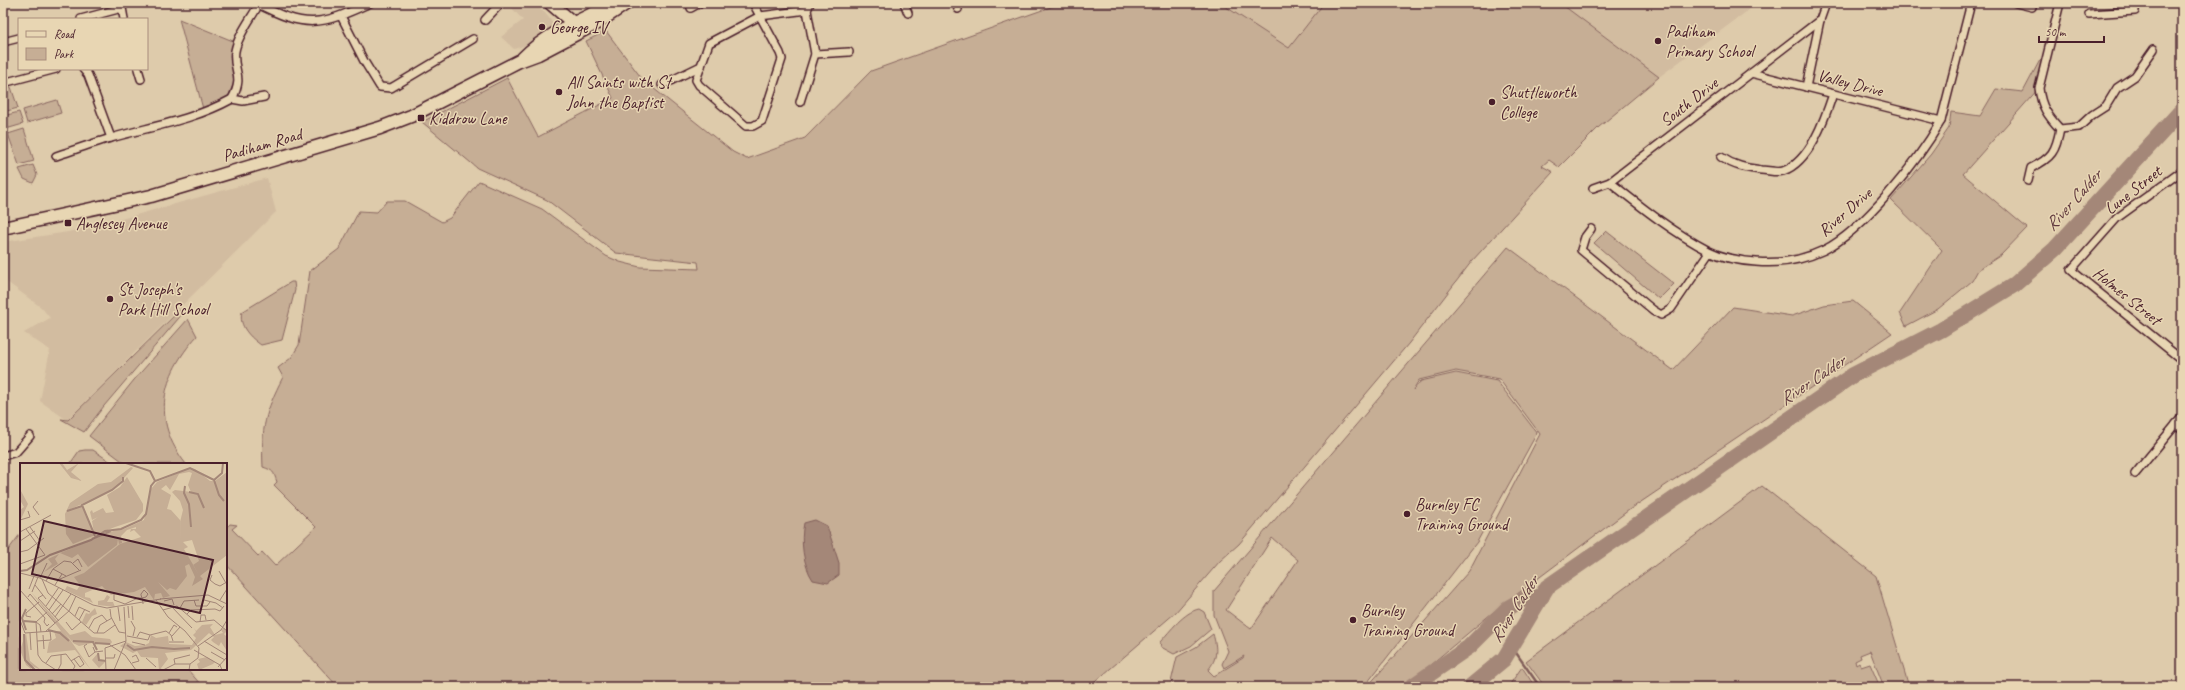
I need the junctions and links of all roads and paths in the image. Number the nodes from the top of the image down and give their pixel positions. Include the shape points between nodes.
1 (370, 3) edge
2 (501, 3) edge
3 (550, 3) edge
4 (616, 3) edge
5 (627, 3) edge
6 (700, 3) edge
7 (753, 3) edge
8 (904, 3) edge
9 (1826, 3) edge
10 (1971, 3) edge
11 (2016, 3) edge
12 (2060, 3) edge
13 (2135, 3) edge
14 (258, 4) edge
15 (123, 6) edge
16 (808, 7) edge
17 (2032, 7) dead end
18 (691, 8) dead end
19 (908, 13) dead end
20 (2089, 14) dead end
21 (340, 16) junction
22 (760, 16) junction
23 (84, 18) edge
24 (124, 18) edge
25 (485, 20) dead end
26 (1820, 20) junction
27 (578, 27) junction
28 (18, 38) edge
29 (473, 39) dead end
30 (3, 42) edge
31 (2154, 49) dead end
32 (849, 52) dead end
33 (815, 54) junction
34 (701, 66) junction
35 (52, 70) edge
36 (84, 70) edge
37 (138, 70) edge
38 (1752, 73) junction
39 (141, 79) dead end
40 (3, 83) edge
41 (662, 85) dead end
42 (1806, 87) junction
43 (1833, 94) junction
44 (264, 97) dead end
45 (232, 99) junction
46 (800, 102) dead end
47 (1941, 121) junction
48 (2060, 129) junction
49 (111, 138) junction
50 (56, 156) dead end
51 (1721, 157) dead end
52 (2182, 171) edge
53 (2028, 181) dead end
54 (1610, 182) junction
55 (1593, 188) dead end
56 (3, 228) edge
57 (1591, 229) dead end
58 (1710, 252) junction
59 (2071, 270) joint
60 (2182, 360) edge
61 (2182, 417) edge
62 (2176, 424) junction
63 (2182, 430) edge
64 (30, 436) dead end
65 (3, 456) edge
66 (2135, 474) dead end

1 - 21 street
2 - 25 street
3 - 27 main road
4 - 27 main road, Padiham Road
5 - 27 main road, Padiham Road
6 - 18 street
7 - 22 street
8 - 19 street
9 - 26 street
10 - 47 street, River Drive
11 - 17 street
12 - 48 street via 2039,88 2040,101 2046,114
13 - 20 street via 2135,11
14 - 21 street via 302,22 316,23
14 - 45 street via 237,44 235,53 239,81
15 - 23 street
15 - 24 street
16 - 22 street
16 - 33 street
21 - 29 street via 380,87 391,88
22 - 34 street via 709,43
22 - 34 street via 782,59 762,121 753,126 746,126 699,85 696,80
26 - 38 street, South Drive
26 - 42 street
27 - 56 main road, Padiham Road via 533,48 519,61 411,116 344,140 151,196
28 - 30 street
31 - 48 street via 2136,76 2117,88 2106,106 2079,127
32 - 33 street
33 - 46 street
34 - 41 street
35 - 40 street
36 - 49 street via 88,75
37 - 39 street
38 - 42 street, Valley Drive
38 - 54 street, South Drive
42 - 43 street, Valley Drive
43 - 47 street, Valley Drive
43 - 51 street via 1824,121 1810,146 1794,165 1782,172 1748,169 1731,164
44 - 45 street via 243,101
45 - 49 street via 176,122
47 - 58 street, River Drive via 1914,161 1886,194 1842,238 1824,250 1802,258 1769,263 1740,261
48 - 53 street via 2051,156 2031,168
49 - 50 street
52 - 59 street, Lune Street via 2117,218
54 - 55 street, South Drive
54 - 58 street, River Drive via 1643,209
57 - 58 street via 1581,250 1661,314 1671,308
59 - 60 street, Holmes Street
61 - 62 street
62 - 63 street
62 - 66 street
64 - 65 street via 16,452

